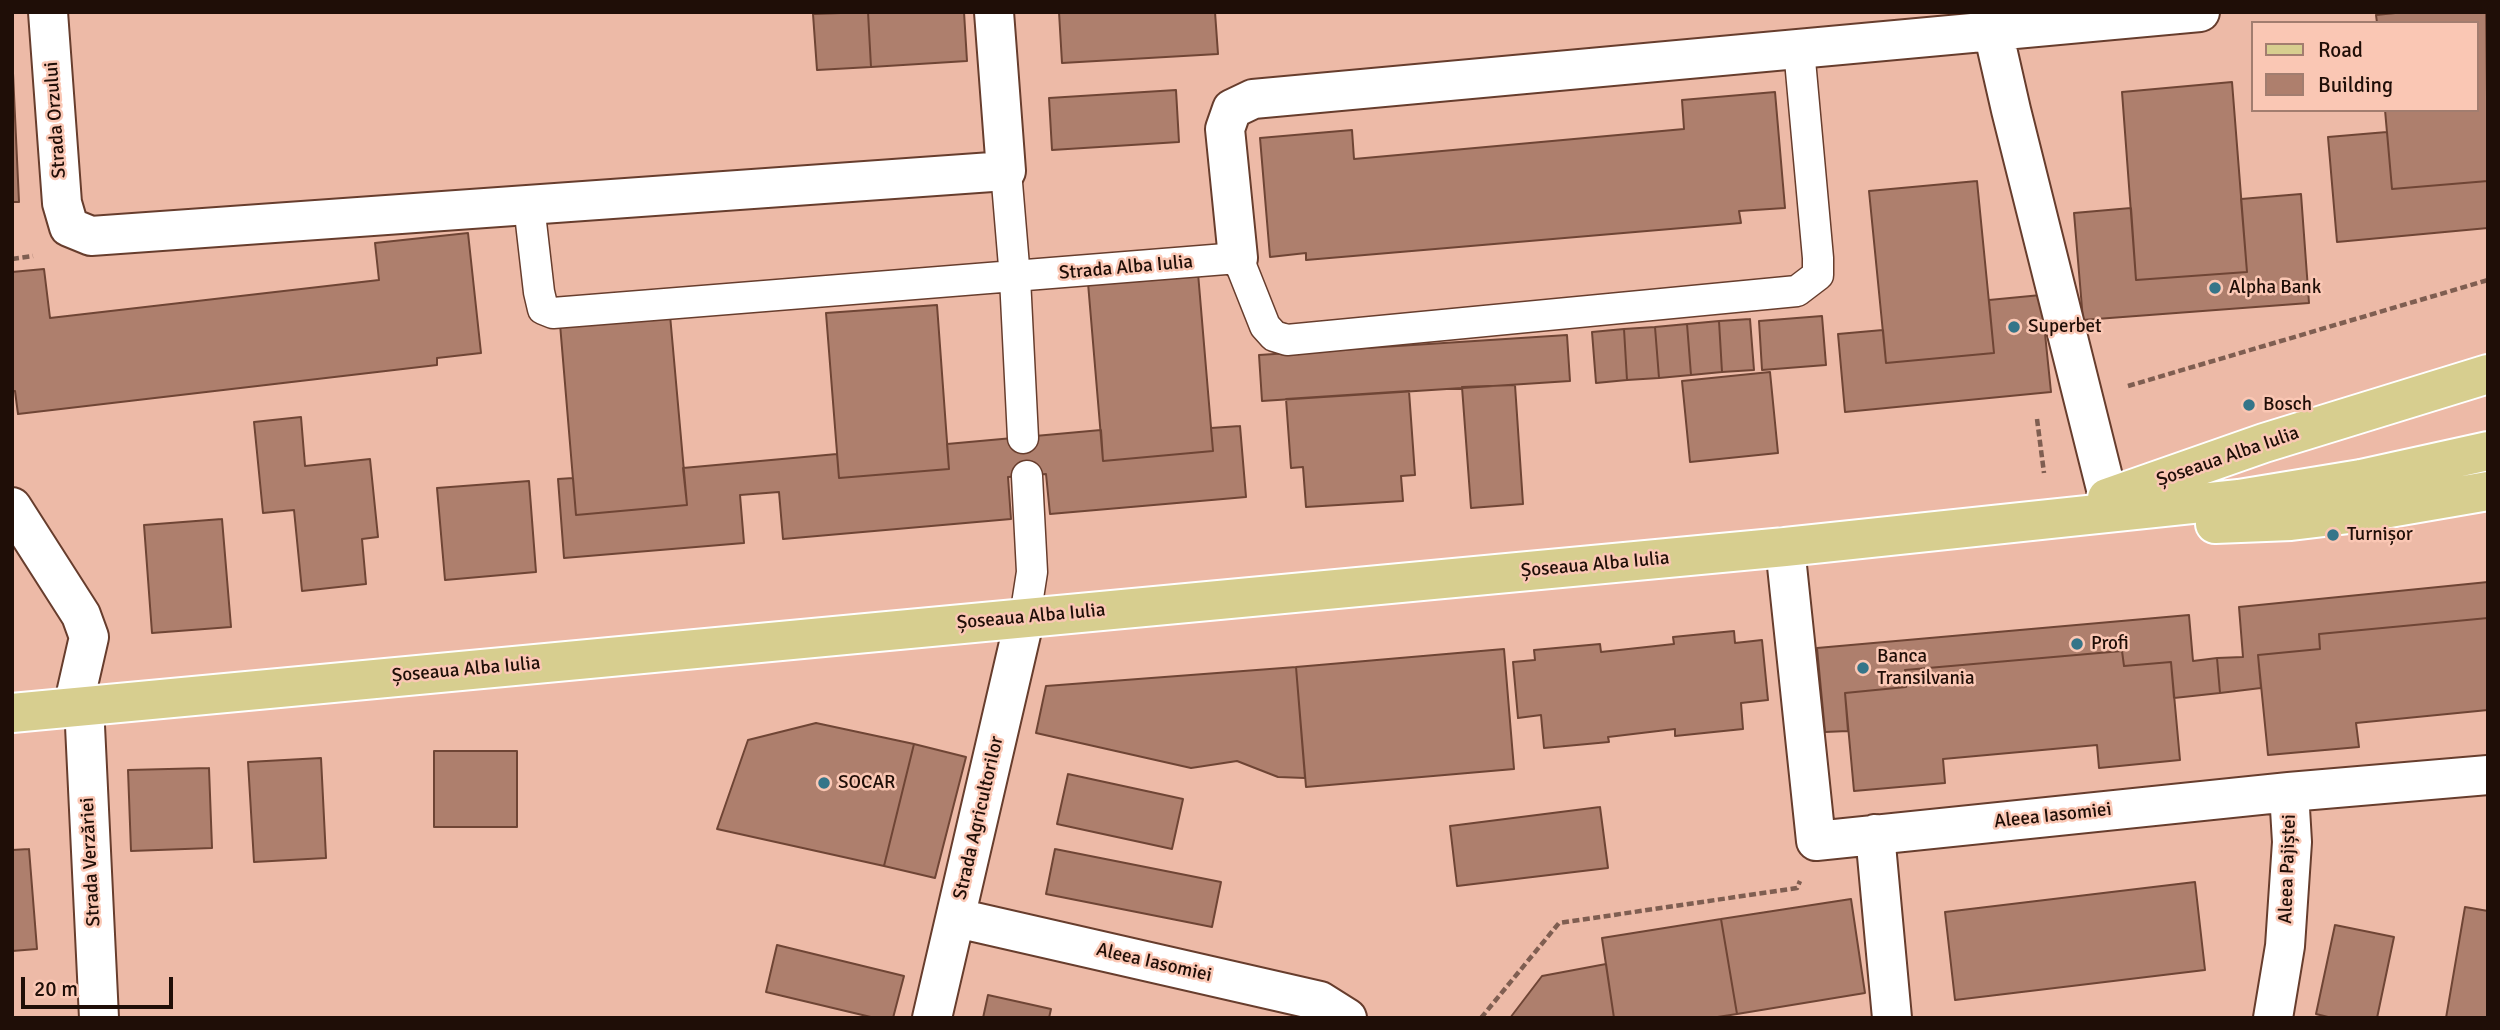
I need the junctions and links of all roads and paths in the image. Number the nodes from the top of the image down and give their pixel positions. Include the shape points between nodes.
1 (48, 12) edge
2 (994, 12) edge
3 (2200, 12) edge
4 (1993, 22) edge
5 (1799, 49) junction
6 (1006, 171) junction
7 (529, 205) junction
8 (1238, 258) junction
9 (1015, 278) junction
10 (2488, 374) edge
11 (1023, 438) dead end
12 (2488, 451) edge
13 (1027, 476) dead end
14 (2488, 491) edge
15 (2108, 497) junction
16 (12, 507) edge
17 (2049, 519) junction
18 (1785, 547) junction
19 (1025, 617) junction
20 (79, 706) junction
21 (12, 713) edge
22 (2488, 775) edge
23 (2289, 792) junction
24 (1874, 834) junction
25 (1816, 841) junction
26 (957, 918) junction
27 (99, 1018) edge
28 (932, 1018) edge
29 (1347, 1018) edge
30 (1481, 1018) edge
31 (1892, 1018) edge
32 (2273, 1018) edge

1 - 7 street, Strada Orzului via 62,203 69,227 92,236
2 - 6 street
3 - 4 street
4 - 5 street
4 - 15 street
5 - 8 street via 1253,99 1232,108 1225,129
5 - 8 lane via 1818,275 1797,291 1287,340 1274,337 1265,326
6 - 7 street
6 - 9 lane
7 - 9 lane, Strada Alba Iulia via 539,292 543,309 553,313
8 - 9 lane, Strada Alba Iulia
9 - 11 lane
10 - 15 main road, Șoseaua Alba Iulia
12 - 17 main road, Șoseaua Alba Iulia via 2239,499
13 - 19 lane via 1032,572
14 - 17 main road via 2291,521 2180,525
15 - 17 main road, Șoseaua Alba Iulia
16 - 20 street, Strada Verzăriei via 89,637
17 - 18 main road, Șoseaua Alba Iulia
18 - 19 main road, Șoseaua Alba Iulia
18 - 25 street
19 - 20 main road, Șoseaua Alba Iulia
19 - 26 street, Strada Agricultorilor
20 - 21 main road, Șoseaua Alba Iulia
20 - 27 street, Strada Verzăriei
22 - 23 street, Aleea Pajiștei
23 - 24 street, Aleea Iasomiei
23 - 32 street, Aleea Pajiștei via 2292,842 2285,946
24 - 25 street, Aleea Iasomiei
24 - 31 street
25 - 30 path via 1797,888 1559,923
26 - 28 street, Strada Agricultorilor
26 - 29 street, Aleea Iasomiei via 1320,1001

